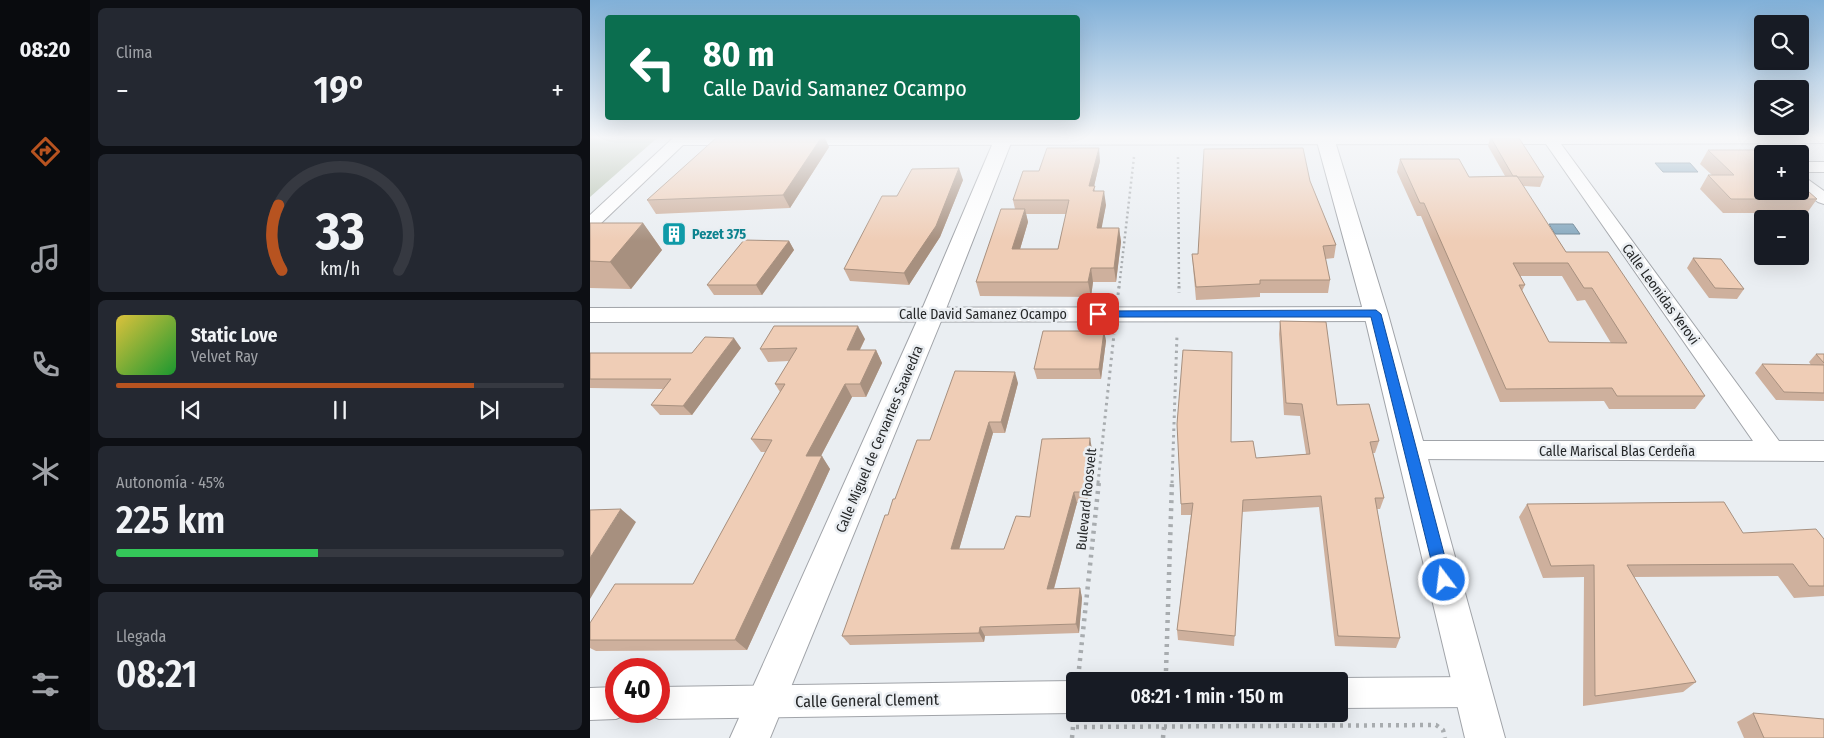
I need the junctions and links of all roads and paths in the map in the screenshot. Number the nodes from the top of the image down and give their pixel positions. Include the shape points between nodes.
1 (645, 172) edge
2 (990, 172) edge
3 (1132, 172) edge
4 (1178, 172) edge
5 (1335, 172) edge
6 (1574, 172) edge
7 (1809, 188) edge
8 (1824, 199) edge
9 (590, 224) edge
10 (1118, 296) dead end
11 (1179, 296) dead end
12 (932, 314) junction
13 (1376, 314) junction
14 (590, 315) edge
15 (1115, 326) dead end
16 (1178, 326) dead end
17 (1410, 450) junction
18 (1773, 451) junction
19 (1824, 451) edge
20 (1166, 671) dead end
21 (1078, 672) edge
22 (1066, 686) edge
23 (1473, 692) junction
24 (1348, 693) edge
25 (766, 702) junction
26 (605, 703) edge
27 (670, 703) edge
28 (590, 704) edge
29 (1063, 727) dead end
30 (1073, 727) junction
31 (1164, 727) junction
32 (750, 738) edge
33 (1072, 738) edge
34 (1163, 738) edge
35 (1444, 738) edge
36 (1484, 738) edge

1 - 9 street
2 - 12 street, Calle Miguel de Cervantes Saavedra
3 - 10 path
4 - 11 path
5 - 13 street
6 - 18 street, Calle Leonidas Yerovi
7 - 8 street
12 - 13 street, Calle David Samanez Ocampo
12 - 14 street, Calle David Samanez Ocampo
12 - 25 street, Calle Miguel de Cervantes Saavedra
13 - 17 street
15 - 21 path, Bulevard Roosvelt
16 - 20 path
17 - 18 street, Calle Mariscal Blas Cerdeña
17 - 23 street
18 - 19 street, Calle Mariscal Blas Cerdeña
22 - 25 street, Calle General Clement
23 - 24 street
23 - 36 street
25 - 27 street, Calle General Clement
25 - 32 street, Calle Miguel de Cervantes Saavedra
26 - 28 street
29 - 30 path
30 - 31 path
30 - 33 path
31 - 34 path
31 - 35 path via 1436,725 1443,730

